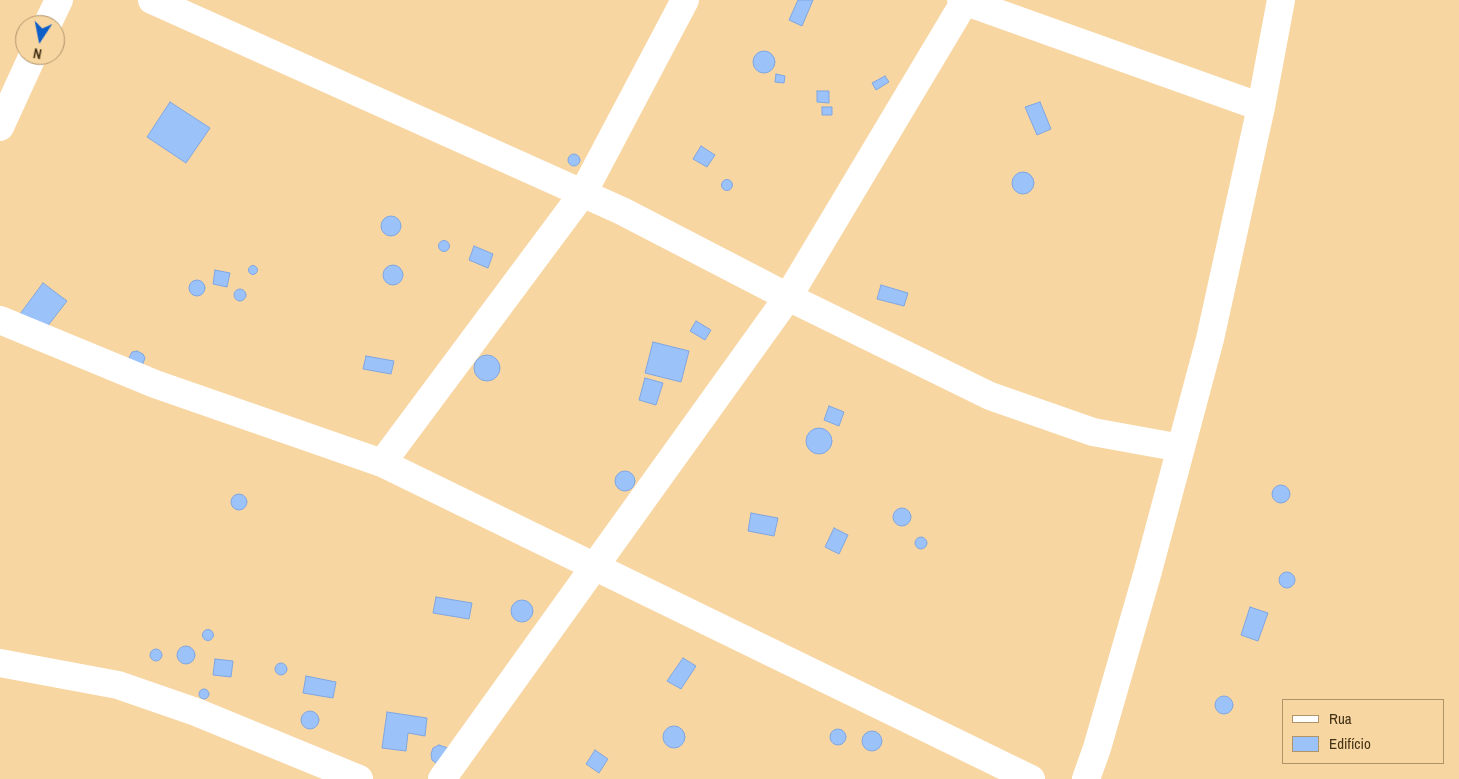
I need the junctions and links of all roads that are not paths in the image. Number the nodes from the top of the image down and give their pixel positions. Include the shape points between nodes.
1 (59, 0) edge
2 (152, 0) edge
3 (685, 0) edge
4 (1281, 0) edge
5 (963, 1) edge
6 (52, 15) edge
7 (28, 65) edge
8 (1261, 107) junction
9 (0, 127) edge
10 (583, 192) junction
11 (788, 297) junction
12 (0, 320) edge
13 (1181, 448) junction
14 (382, 464) junction
15 (595, 566) junction
16 (0, 663) edge
17 (359, 779) edge
18 (442, 779) edge
19 (1031, 779) edge
20 (1086, 779) edge

1 - 6 street
2 - 10 street
3 - 10 street
4 - 8 street
5 - 8 street
5 - 11 street
7 - 9 street
8 - 13 street via 1210,339
10 - 11 street
10 - 14 street
11 - 13 street via 990,396 1093,432
11 - 15 street
12 - 14 street via 155,384
13 - 20 street
14 - 15 street
15 - 18 street
15 - 19 street
16 - 17 street via 118,685 196,712

